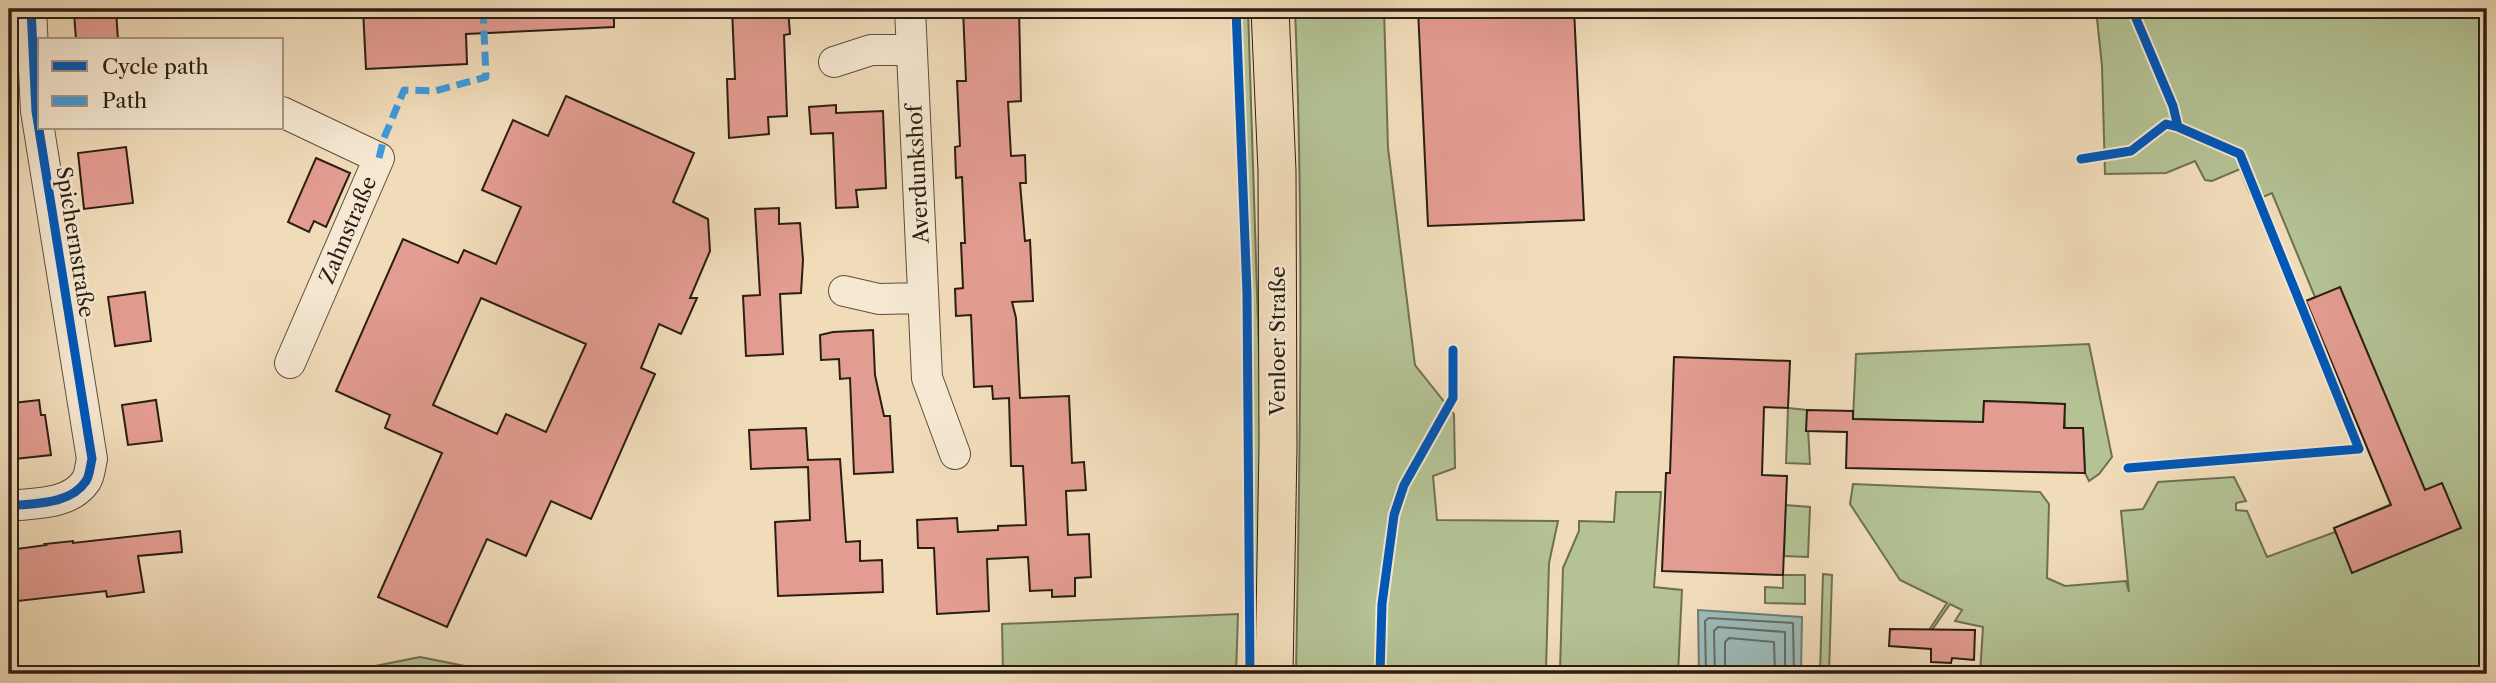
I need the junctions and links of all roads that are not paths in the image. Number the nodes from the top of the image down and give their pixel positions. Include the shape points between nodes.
1 (31, 9) edge
2 (910, 9) edge
3 (1270, 9) edge
4 (912, 50) junction
5 (834, 62) dead end
6 (28, 111) edge
7 (284, 113) edge
8 (844, 291) dead end
9 (923, 298) junction
10 (290, 363) dead end
11 (955, 454) dead end
12 (9, 506) edge
13 (1274, 674) edge

1 - 6 street, Spichernstraße
2 - 4 street, Averdunkshof
3 - 13 main road, Venloer Straße via 1277,171 1279,447
4 - 5 street via 871,50
4 - 9 street, Averdunkshof
6 - 12 street, Spichernstraße via 92,459 88,480 74,494
7 - 10 street, Zahnstraße via 379,158
8 - 9 street via 879,299
9 - 11 street, Averdunkshof via 927,378

